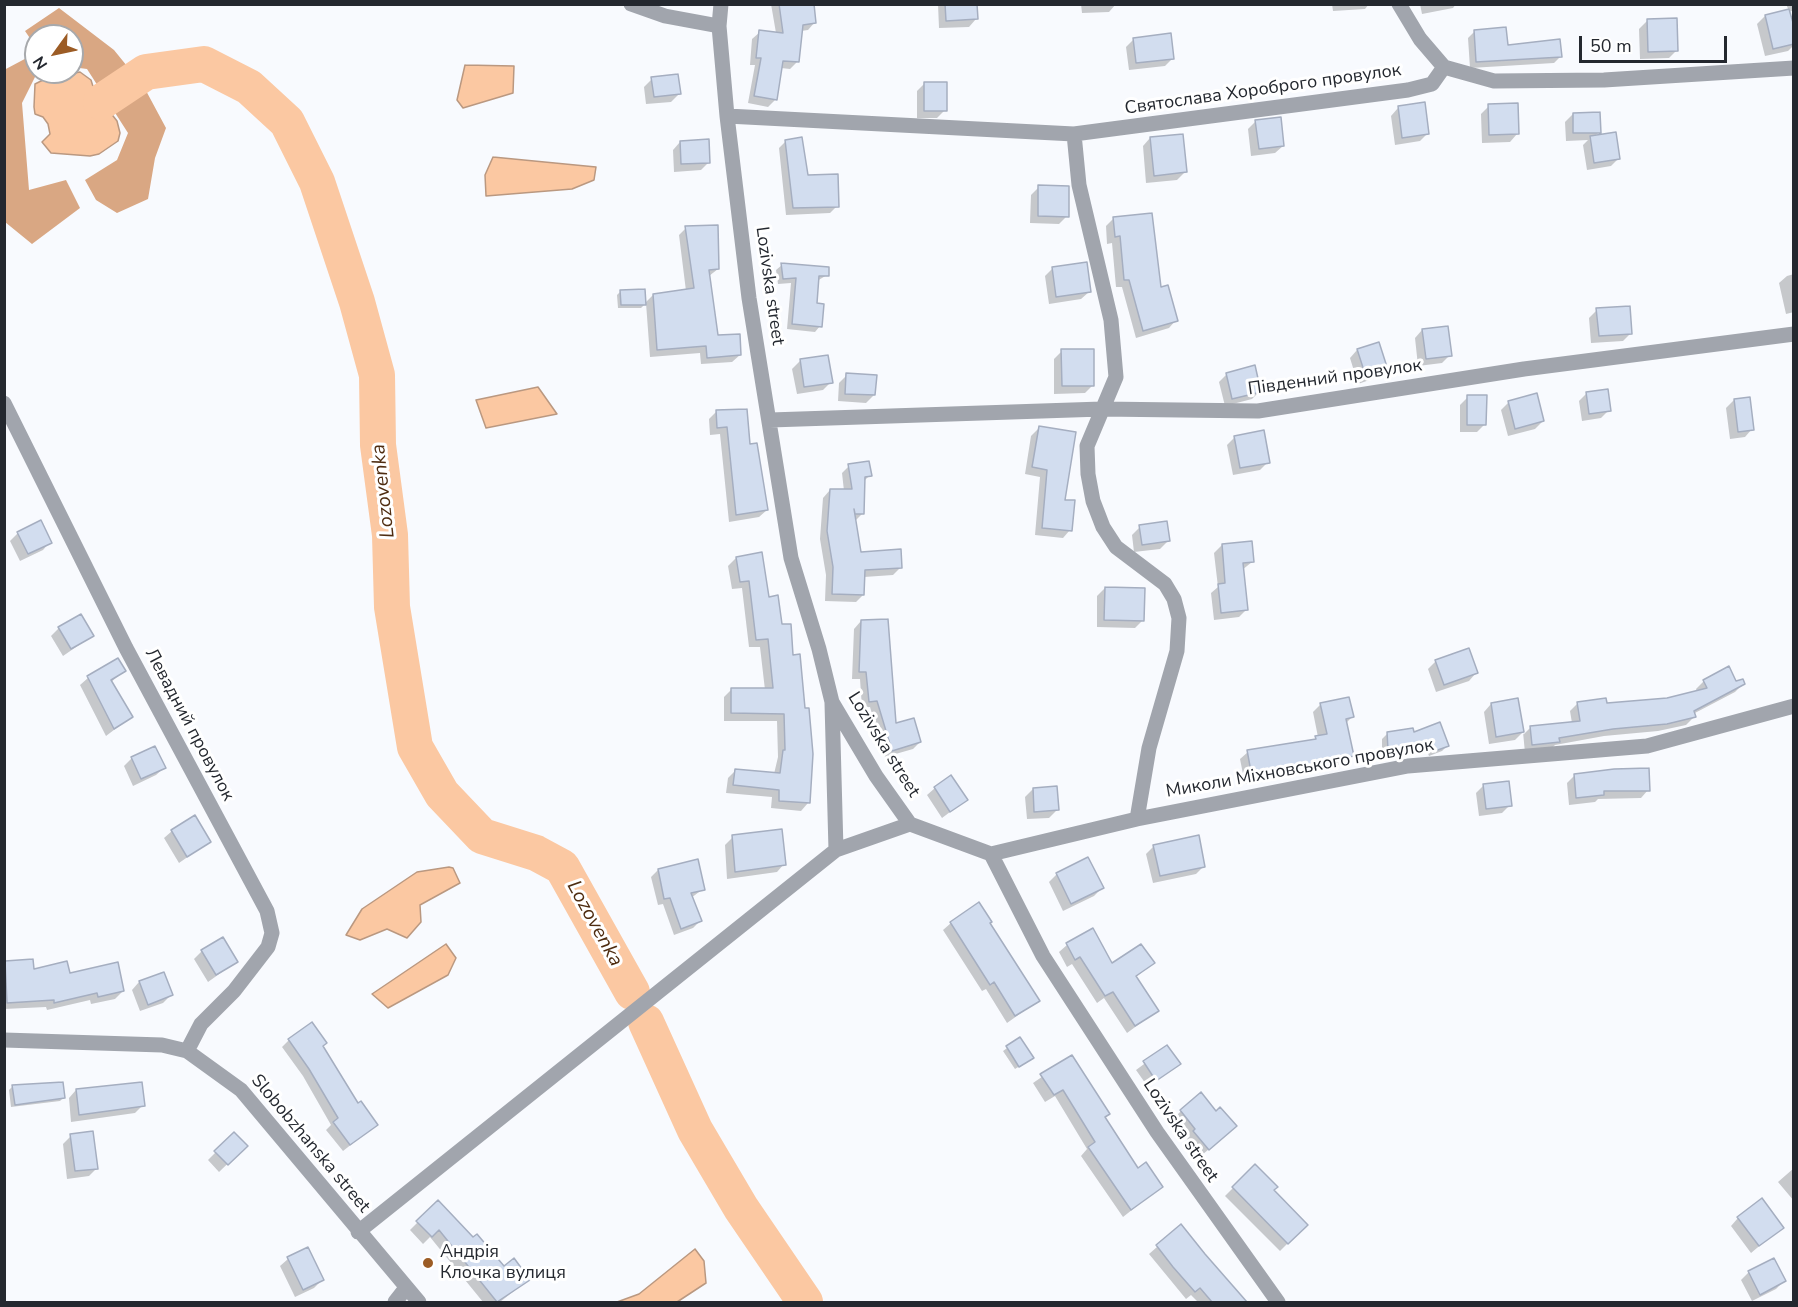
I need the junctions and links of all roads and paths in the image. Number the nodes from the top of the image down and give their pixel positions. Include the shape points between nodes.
1 (631, 4) edge
2 (721, 4) edge
3 (1399, 4) edge
4 (718, 26) junction
5 (1444, 67) junction
6 (1794, 68) edge
7 (727, 116) junction
8 (1074, 134) junction
9 (1794, 334) edge
10 (4, 403) edge
11 (1102, 409) junction
12 (770, 420) junction
13 (832, 702) junction
14 (1794, 706) edge
15 (1137, 819) junction
16 (910, 824) junction
17 (836, 850) junction
18 (991, 854) junction
19 (4, 1040) edge
20 (187, 1052) junction
21 (358, 1232) junction
22 (406, 1288) junction
23 (394, 1302) edge
24 (419, 1302) edge
25 (1278, 1302) edge

1 - 4 street via 665,16
2 - 4 street, Lozivska street
3 - 5 street via 1420,39
4 - 7 street, Lozivska street
5 - 6 street via 1494,81 1604,80
5 - 8 street, Святослава Хороброго провулок via 1432,84 1408,90
7 - 8 street, Святослава Хороброго провулок
7 - 12 street, Lozivska street via 749,298
8 - 11 street via 1079,185 1111,320 1116,377
9 - 11 street, Південний провулок via 1524,369 1258,411
10 - 20 street, Левадний провулок via 126,648 267,911 272,933 268,947 234,992 201,1024
11 - 12 street, Південний провулок
11 - 15 street via 1087,446 1096,510 1116,547 1166,584 1179,618 1177,651 1149,748
12 - 13 street, Lozivska street via 791,558
13 - 16 street, Lozivska street
13 - 17 street
14 - 15 street, Миколи Міхновського провулок via 1647,746 1408,766
15 - 18 street, Миколи Міхновського провулок
16 - 17 street
16 - 18 street, Lozivska street
17 - 21 street
18 - 25 street, Lozivska street via 1042,956 1163,1142
19 - 20 street, Slobobzhanska street via 162,1045
20 - 21 street, Slobobzhanska street via 241,1090
21 - 22 street, Slobobzhanska street
22 - 23 street
22 - 24 street, Slobobzhanska street

